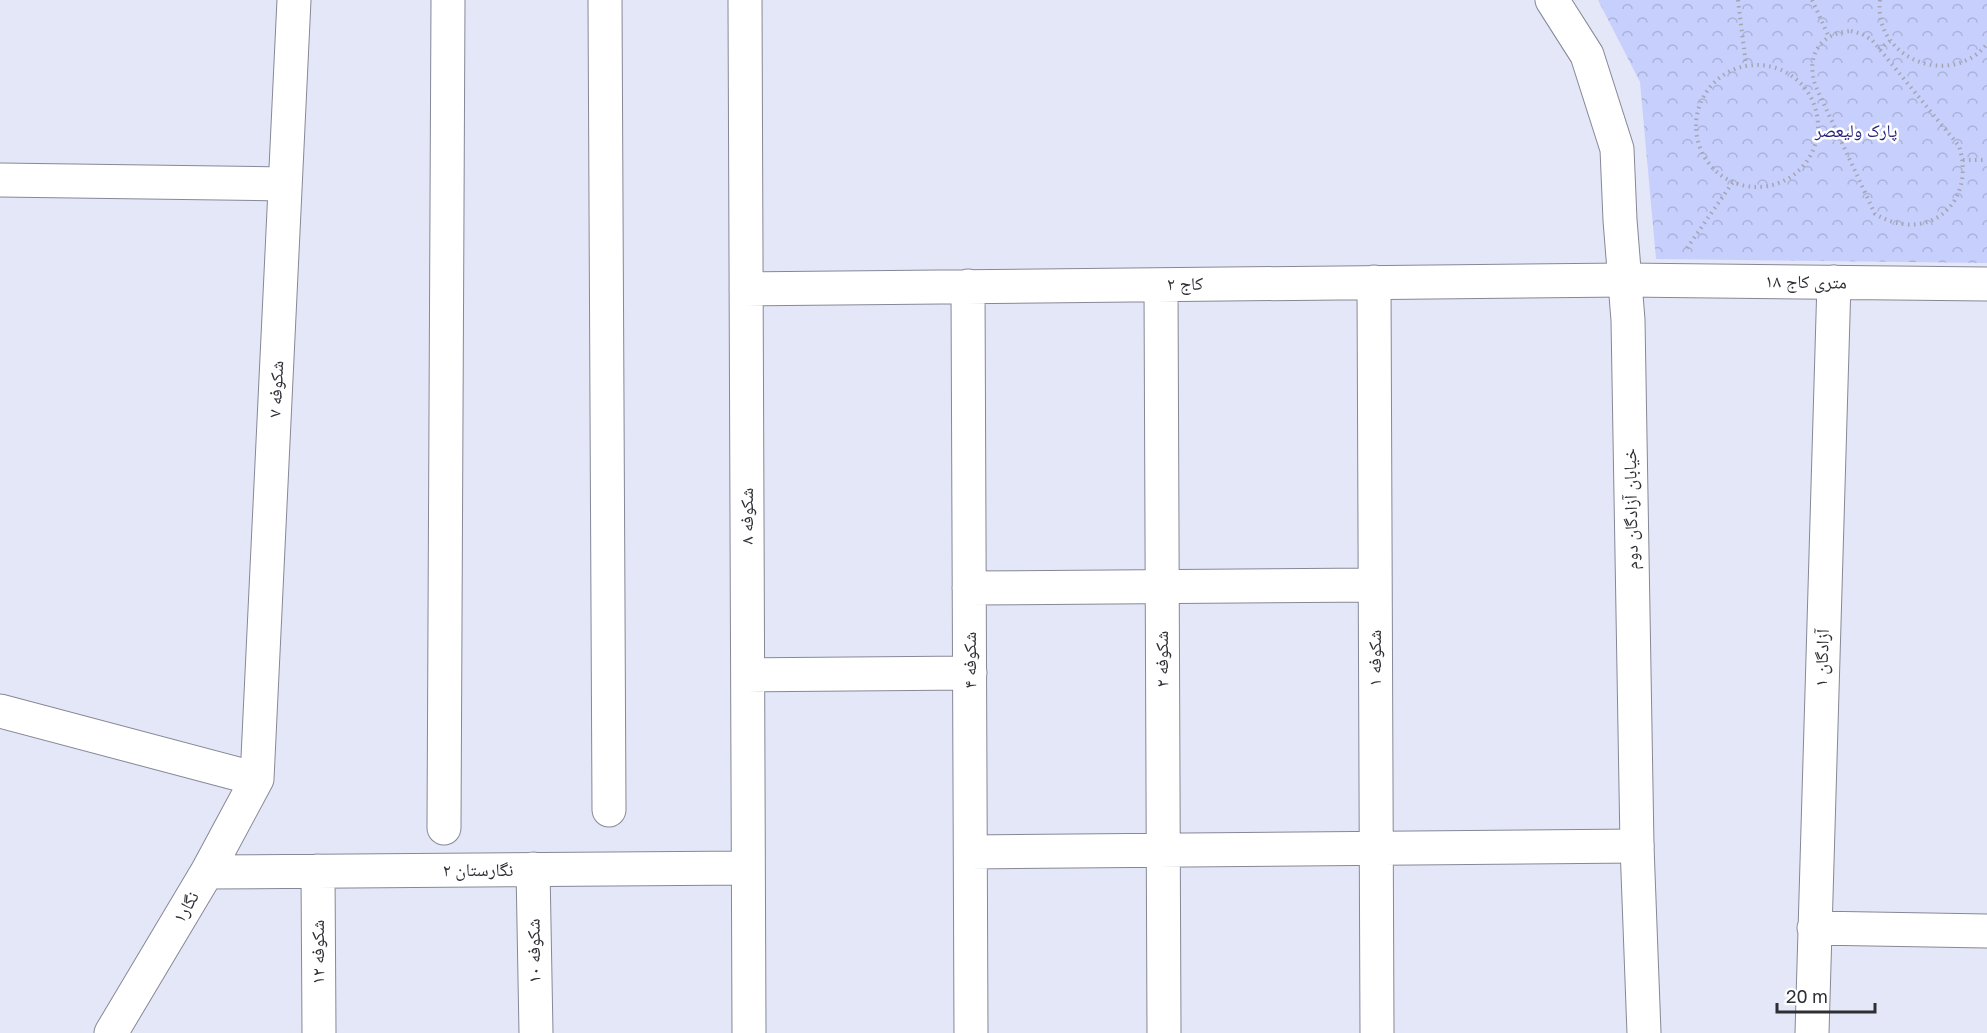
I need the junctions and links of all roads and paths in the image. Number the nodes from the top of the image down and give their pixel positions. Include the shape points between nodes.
1 (294, 0) edge
2 (448, 0) edge
3 (605, 0) edge
4 (745, 0) edge
5 (1552, 0) edge
6 (1738, 0) edge
7 (1812, 0) edge
8 (1880, 0) edge
9 (1829, 37) junction
10 (1890, 41) junction
11 (1987, 44) edge
12 (1879, 49) junction
13 (1746, 65) junction
14 (1816, 87) junction
15 (1807, 91) junction
16 (1963, 160) junction
17 (1987, 160) edge
18 (0, 180) edge
19 (1733, 182) junction
20 (285, 184) junction
21 (1625, 280) junction
22 (1663, 280) junction
23 (1374, 282) junction
24 (1834, 282) junction
25 (1987, 284) edge
26 (1161, 285) junction
27 (968, 286) junction
28 (746, 289) junction
29 (1375, 585) junction
30 (1162, 587) junction
31 (969, 588) junction
32 (970, 673) junction
33 (747, 675) junction
34 (0, 711) edge
35 (257, 778) junction
36 (609, 810) dead end
37 (444, 828) dead end
38 (1637, 846) junction
39 (1376, 848) junction
40 (1163, 850) junction
41 (971, 852) junction
42 (748, 868) junction
43 (532, 869) junction
44 (318, 871) junction
45 (207, 872) junction
46 (1814, 928) junction
47 (1987, 931) edge
48 (111, 1033) edge
49 (319, 1033) edge
50 (536, 1033) edge
51 (749, 1033) edge
52 (971, 1033) edge
53 (1164, 1033) edge
54 (1377, 1033) edge
55 (1644, 1033) edge
56 (1812, 1033) edge

1 - 20 street, شکوفه ۷
2 - 37 street
3 - 36 street
4 - 28 street, شکوفه ۸
5 - 21 street, خیابان آزادگان دوم via 1587,56 1617,149
6 - 13 path
7 - 9 path
8 - 10 path via 1882,25
9 - 12 path via 1839,32 1862,34
9 - 14 path via 1814,54 1812,76
10 - 11 path via 1916,62 1933,66 1951,66 1967,60
10 - 12 path
12 - 16 path via 1959,146
13 - 15 path via 1780,69
13 - 19 path via 1715,81 1698,110 1696,128 1706,161
14 - 15 path
14 - 16 path via 1875,214 1888,221 1916,225 1942,214 1960,190
15 - 19 path via 1818,123 1816,141 1804,164 1784,181 1767,186
16 - 17 path
18 - 20 street
19 - 22 path
20 - 35 street, شکوفه ۷
21 - 22 street, ۱۸ متری کاج
21 - 23 street, کاج ۲
21 - 38 street, خیابان آزادگان دوم
22 - 24 street, ۱۸ متری کاج
23 - 26 street, کاج ۲
23 - 29 street, شکوفه ۱
24 - 25 street, ۱۸ متری کاج
24 - 46 street, آزادگان ۱
26 - 27 street, کاج ۲
26 - 30 street, شکوفه ۲
27 - 28 street, کاج ۲
27 - 31 street, شکوفه ۴
28 - 33 street, شکوفه ۸
29 - 30 street
29 - 39 street, شکوفه ۱
30 - 31 street
30 - 40 street, شکوفه ۲
31 - 32 street, شکوفه ۴
32 - 33 street
32 - 41 street, شکوفه ۴
33 - 42 street, شکوفه ۸
34 - 35 street
35 - 45 street, نگار۱
38 - 39 street
38 - 55 street, خیابان آزادگان دوم
39 - 40 street
39 - 54 street, شکوفه ۱
40 - 41 street
40 - 53 street, شکوفه ۲
41 - 52 street, شکوفه ۴
42 - 43 street, نگارستان ۲
42 - 51 street, شکوفه ۸
43 - 44 street, نگارستان ۲
43 - 50 street, شکوفه ۱۰
44 - 45 street, نگارستان ۲
44 - 49 street, شکوفه ۱۲
45 - 48 street, نگار۱
46 - 47 street
46 - 56 street, آزادگان ۱

